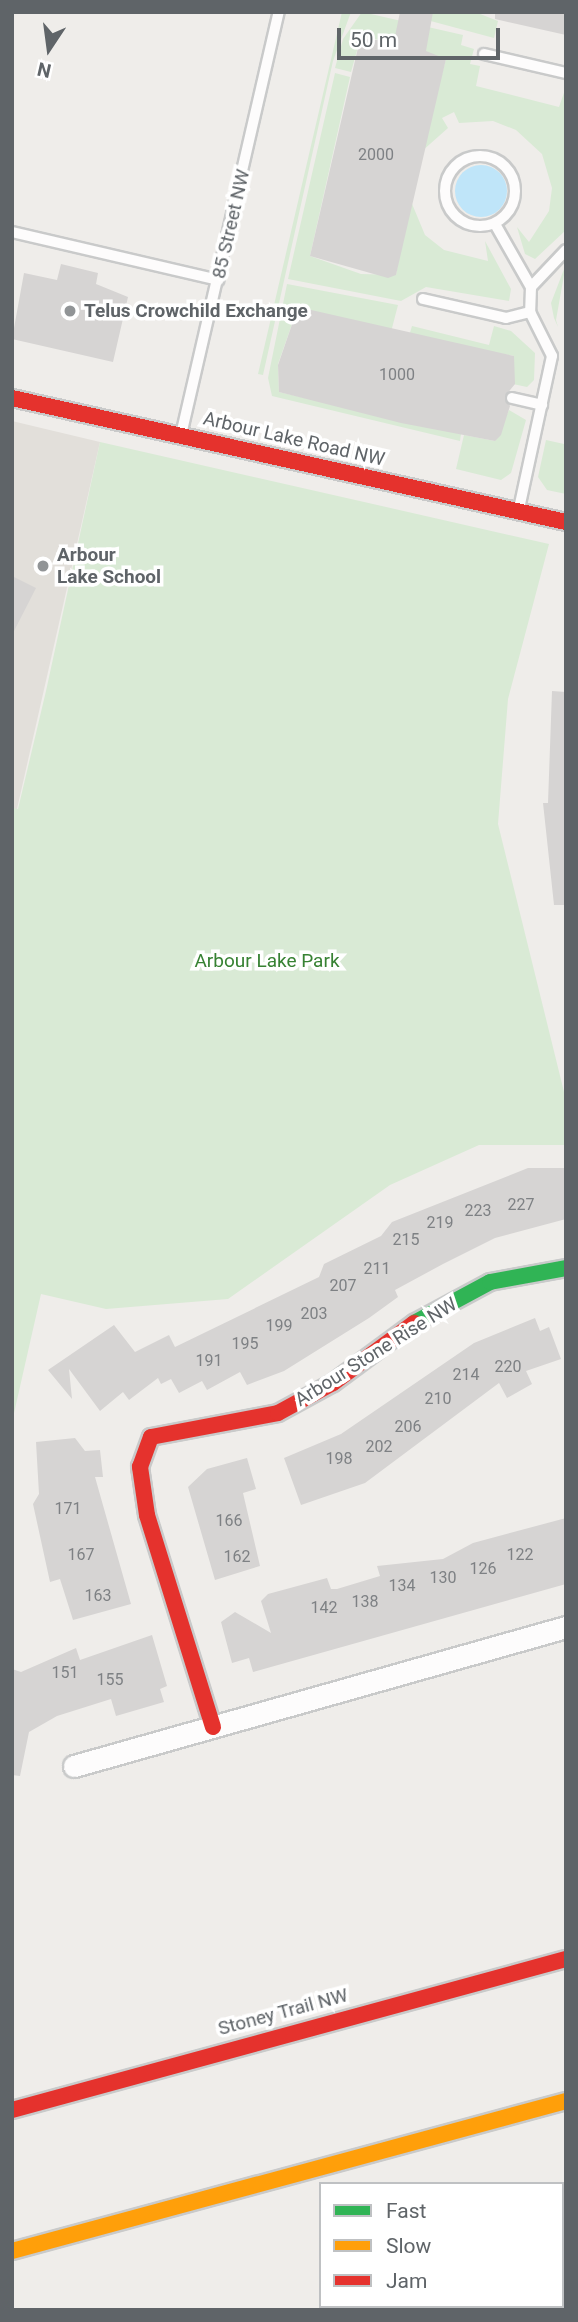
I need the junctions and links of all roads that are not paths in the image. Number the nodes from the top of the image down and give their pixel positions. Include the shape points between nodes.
1 (279, 12) edge
2 (484, 54) dead end
3 (566, 73) edge
4 (495, 223) junction
5 (12, 232) edge
6 (566, 250) edge
7 (218, 280) junction
8 (531, 287) junction
9 (423, 299) dead end
10 (530, 312) junction
11 (12, 398) edge
12 (512, 398) dead end
13 (542, 405) junction
14 (181, 435) junction
15 (519, 512) junction
16 (566, 522) edge
17 (566, 1268) edge
18 (566, 1627) edge
19 (213, 1727) junction
20 (74, 1766) dead end
21 (566, 1959) edge
22 (566, 2101) edge
23 (12, 2110) edge
24 (12, 2251) edge

1 - 7 lane, 85 Street NW
2 - 3 lane
4 - 4 lane via 512,207 515,185 504,164 471,156 446,180 447,203 472,226
4 - 8 lane
5 - 7 lane
6 - 8 lane
7 - 14 lane, 85 Street NW
8 - 10 lane
9 - 10 lane via 506,318
10 - 13 lane via 551,348
11 - 14 main road, Arbour Lake Road NW
12 - 13 lane
13 - 15 lane
14 - 15 main road, Arbour Lake Road NW
15 - 16 main road, Arbour Lake Road NW
17 - 19 main road, Arbour Stone Rise NW via 490,1282 417,1321 333,1383 278,1413 151,1437 140,1467 147,1515
18 - 19 street
19 - 20 street
21 - 23 main road, Stoney Trail NW
22 - 24 main road

